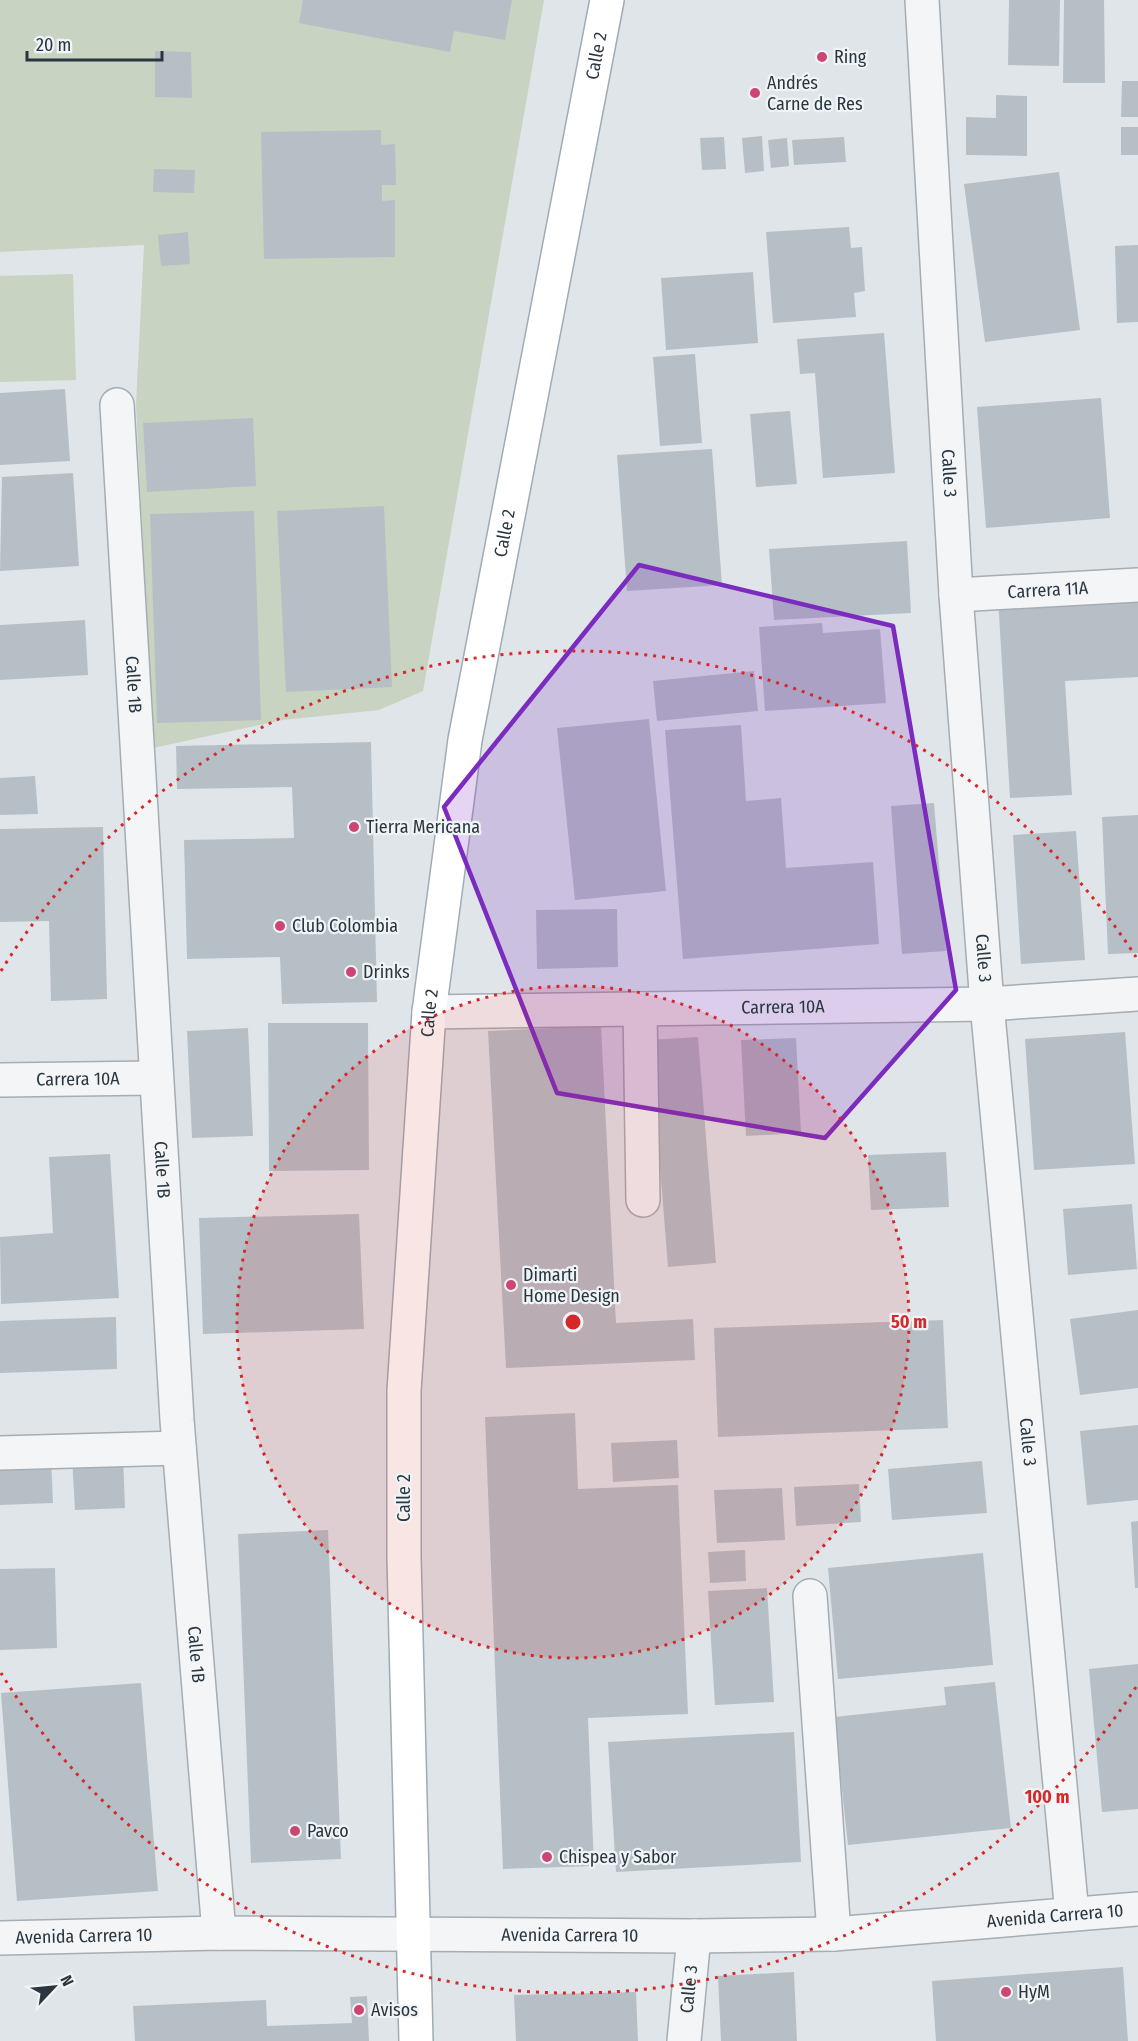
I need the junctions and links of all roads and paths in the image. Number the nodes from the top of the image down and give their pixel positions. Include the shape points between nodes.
1 (607, 0) edge
2 (922, 0) edge
3 (117, 405) dead end
4 (1138, 585) edge
5 (956, 595) junction
6 (1138, 994) edge
7 (987, 1004) junction
8 (640, 1009) junction
9 (429, 1012) junction
10 (155, 1078) junction
11 (0, 1080) edge
12 (643, 1200) dead end
13 (179, 1448) junction
14 (0, 1453) edge
15 (810, 1596) dead end
16 (1138, 1909) edge
17 (1072, 1914) junction
18 (219, 1933) junction
19 (413, 1934) junction
20 (834, 1934) junction
21 (693, 1936) junction
22 (0, 1938) edge
23 (416, 2041) edge
24 (684, 2041) edge

1 - 9 main road, Calle 2 via 465,740
2 - 5 street, Calle 3
3 - 10 street, Calle 1B
4 - 5 street, Carrera 11A
5 - 7 street, Calle 3
6 - 7 street, Carrera 10A
7 - 8 street, Carrera 10A
7 - 17 street, Calle 3
8 - 9 street, Carrera 10A
8 - 12 street
9 - 19 main road, Calle 2 via 404,1391
10 - 11 street, Carrera 10A
10 - 13 street, Calle 1B
13 - 14 street
13 - 18 street, Calle 1B
15 - 20 street
16 - 17 street, Avenida Carrera 10
17 - 20 street, Avenida Carrera 10
18 - 19 street, Avenida Carrera 10
18 - 22 street, Avenida Carrera 10
19 - 21 street, Avenida Carrera 10
19 - 23 main road, Calle 2
20 - 21 street, Avenida Carrera 10
21 - 24 street, Calle 3

